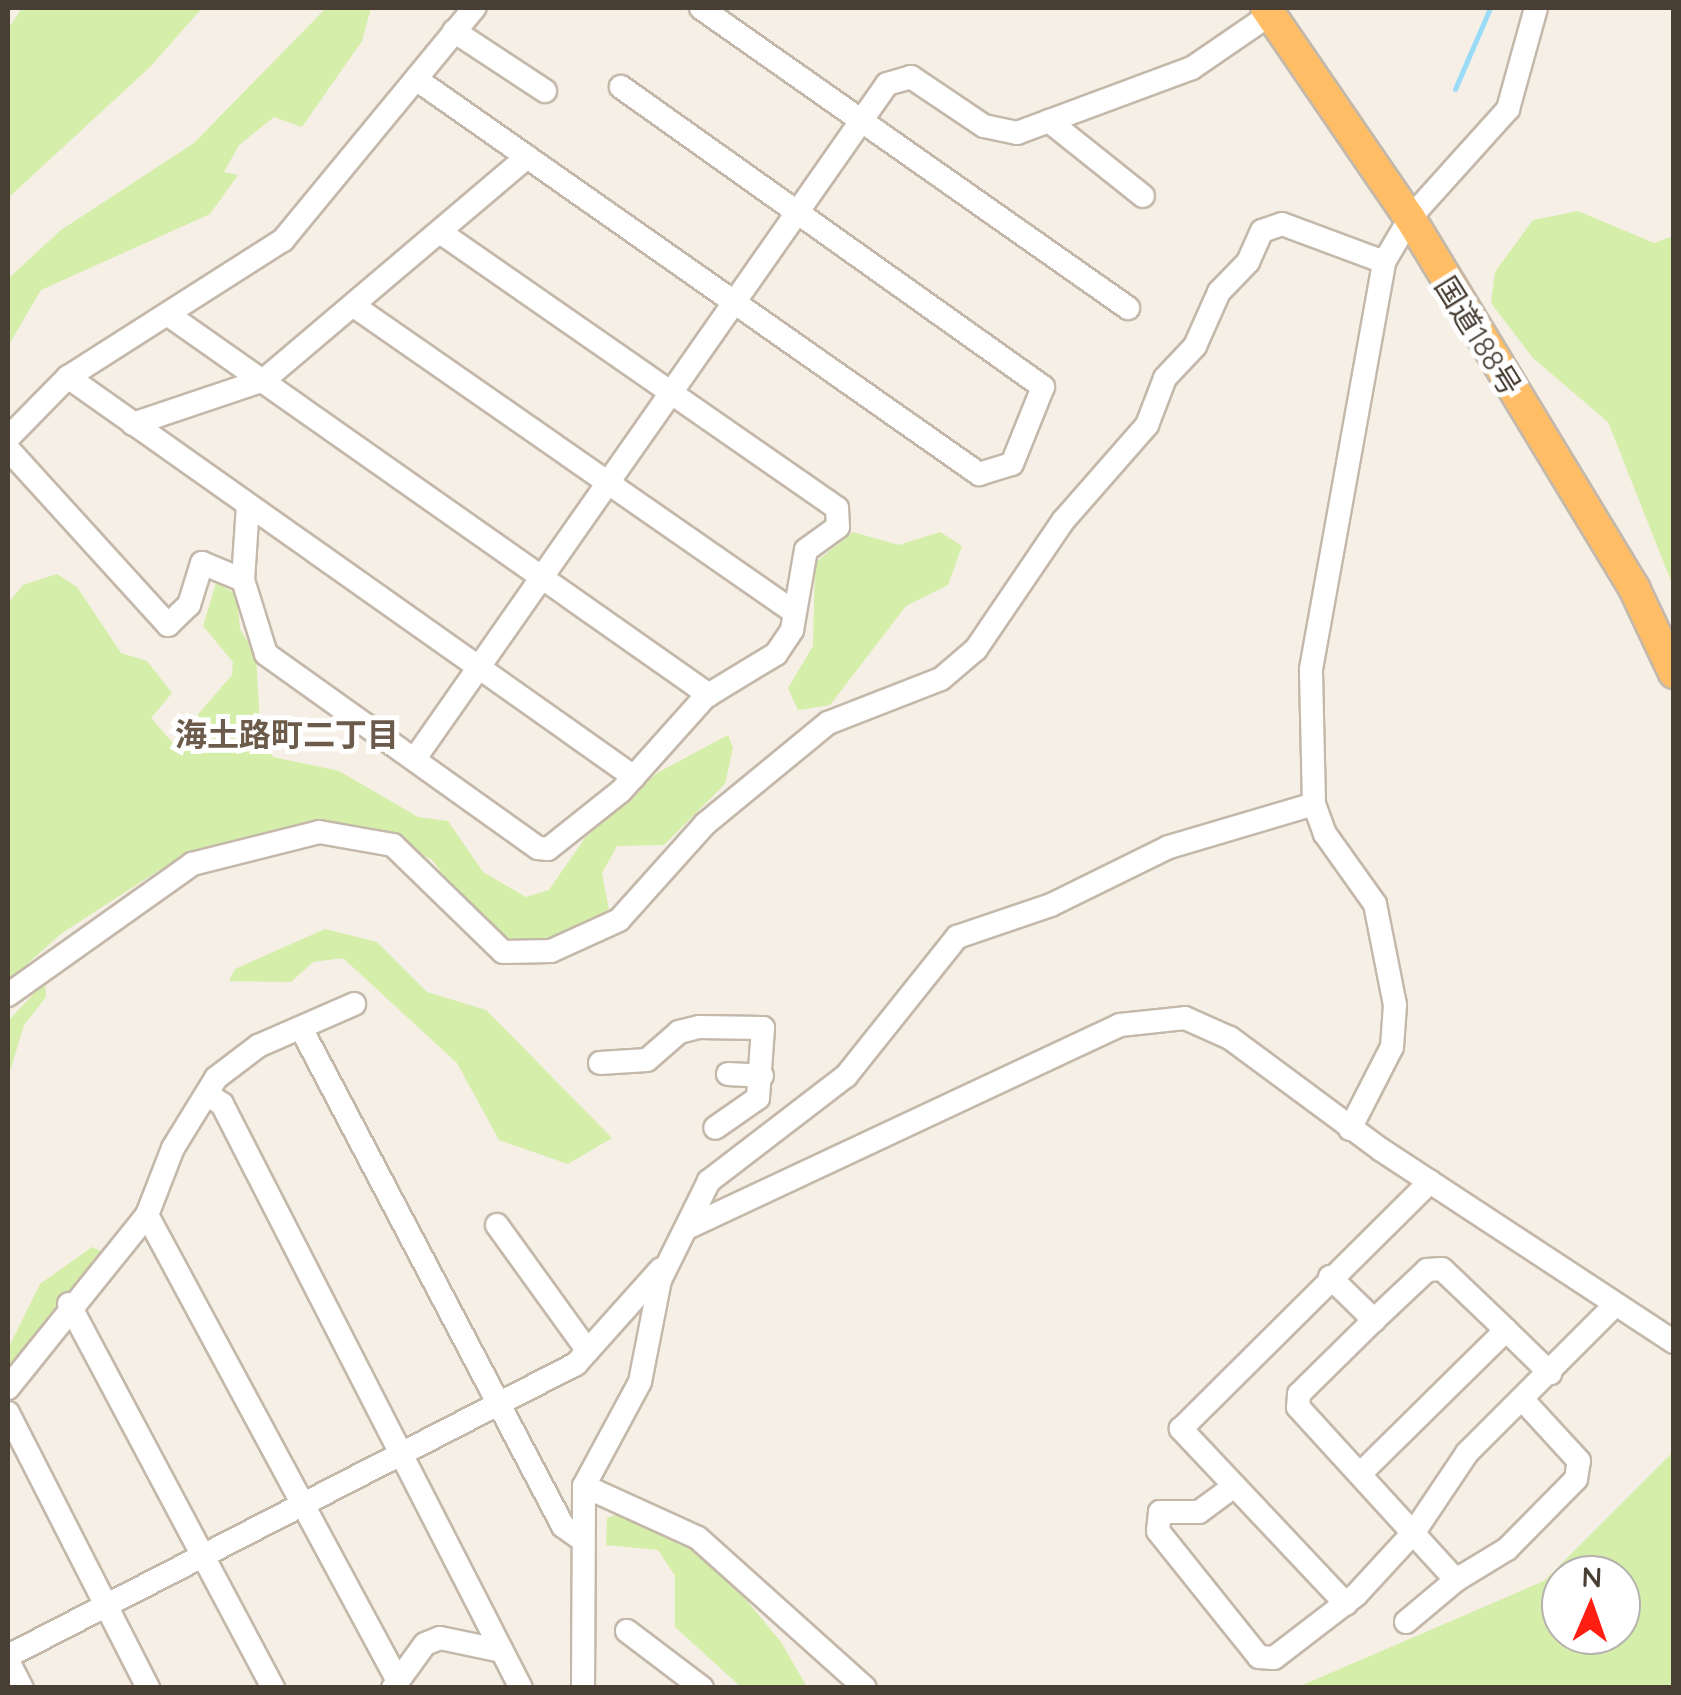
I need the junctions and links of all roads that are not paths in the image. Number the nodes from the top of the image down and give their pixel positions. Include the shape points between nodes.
1 (474, 8) edge
2 (700, 8) edge
3 (1536, 8) edge
4 (1269, 11) edge
5 (454, 31) junction
6 (416, 79) junction
7 (621, 87) dead end
8 (545, 91) dead end
9 (863, 120) junction
10 (1049, 121) junction
11 (527, 156) junction
12 (1143, 196) dead end
13 (798, 213) junction
14 (1410, 218) junction
15 (440, 232) junction
16 (1384, 262) junction
17 (735, 302) junction
18 (354, 306) junction
19 (1128, 308) dead end
20 (170, 316) junction
21 (68, 377) junction
22 (264, 380) junction
23 (672, 394) junction
24 (133, 424) junction
25 (8, 438) edge
26 (8, 449) edge
27 (608, 485) junction
28 (248, 505) junction
29 (545, 575) junction
30 (243, 580) junction
31 (794, 612) junction
32 (482, 666) junction
33 (1674, 673) edge
34 (709, 694) junction
35 (416, 757) junction
36 (634, 777) junction
37 (1314, 804) junction
38 (8, 995) edge
39 (354, 1004) dead end
40 (302, 1030) junction
41 (600, 1064) dead end
42 (728, 1074) dead end
43 (760, 1087) junction
44 (207, 1094) junction
45 (793, 1120) junction
46 (715, 1128) dead end
47 (1350, 1129) junction
48 (1430, 1182) junction
49 (147, 1215) junction
50 (497, 1224) dead end
51 (688, 1227) junction
52 (666, 1264) junction
53 (1330, 1277) junction
54 (69, 1304) junction
55 (1612, 1308) junction
56 (1374, 1320) junction
57 (1506, 1330) junction
58 (1674, 1342) edge
59 (588, 1351) junction
60 (1550, 1373) junction
61 (8, 1388) edge
62 (1522, 1399) junction
63 (499, 1402) junction
64 (8, 1413) edge
65 (400, 1454) junction
66 (1360, 1474) junction
67 (584, 1486) junction
68 (1234, 1487) junction
69 (302, 1504) junction
70 (1414, 1532) junction
71 (581, 1538) junction
72 (204, 1554) junction
73 (1456, 1580) junction
74 (105, 1604) junction
75 (1346, 1604) junction
76 (1406, 1622) dead end
77 (627, 1632) dead end
78 (502, 1651) junction
79 (8, 1658) edge
80 (396, 1684) edge
81 (22, 1688) edge
82 (148, 1688) edge
83 (273, 1688) edge
84 (521, 1688) edge
85 (583, 1688) edge
86 (702, 1688) edge
87 (866, 1688) edge

1 - 5 street
2 - 9 street
3 - 14 street via 1508,109
4 - 10 street via 1192,68
4 - 14 highway, 国道188号
5 - 6 street
5 - 8 street
6 - 11 street
6 - 20 street via 283,240
7 - 13 street
9 - 10 street via 886,84 911,77 1003,134
9 - 13 street
9 - 19 street
10 - 12 street
11 - 15 street
11 - 17 street
13 - 17 street
13 - 17 street via 1043,387 1012,464 979,474
14 - 16 street
14 - 33 highway, 国道188号 via 1634,588
15 - 18 street
15 - 23 street
16 - 37 street via 1306,707
16 - 38 street via 1282,224 1262,231 1248,262 1219,292 1194,346 1165,378 1147,425 1064,520 976,649 941,679 828,723 705,824 619,920 552,951 503,952 393,845 320,832 192,864
17 - 23 street
18 - 22 street
18 - 27 street
20 - 21 street
20 - 22 street
21 - 24 street
21 - 25 street
22 - 24 street
22 - 29 street
23 - 27 street
23 - 31 street via 837,508 838,527 806,550
24 - 28 street
26 - 30 street via 168,625 190,605 202,563
27 - 29 street
27 - 31 street
28 - 30 street
28 - 32 street
29 - 32 street
29 - 34 street
30 - 35 street via 266,654
31 - 34 street via 776,654
32 - 35 street
32 - 36 street
34 - 36 street
35 - 36 street via 548,849
37 - 45 street via 1169,847 1050,904 957,937 846,1076
37 - 47 street via 1325,834 1375,904 1395,1005 1392,1047
39 - 40 street
40 - 44 street via 228,1066
40 - 63 street
41 - 43 street via 647,1060 680,1032 698,1027 763,1028
42 - 43 street
43 - 45 street
43 - 46 street
44 - 49 street via 173,1148
44 - 65 street via 222,1104
45 - 51 street via 757,1138 708,1181
47 - 48 street
47 - 51 street via 1216,1028 1152,1016
48 - 53 street
48 - 55 street
49 - 54 street
49 - 69 street
50 - 59 street
51 - 52 street
52 - 59 street
52 - 67 street via 640,1382
53 - 56 street
53 - 68 street via 1180,1429
54 - 61 street
54 - 72 street
55 - 58 street
55 - 60 street
56 - 57 street via 1426,1270 1442,1269
56 - 66 street via 1299,1394 1298,1408
57 - 60 street
57 - 66 street
59 - 63 street
60 - 62 street
62 - 70 street via 1454,1468
62 - 73 street via 1579,1461 1576,1478 1507,1549
63 - 65 street
63 - 71 street via 564,1526
64 - 74 street
65 - 69 street
65 - 78 street
66 - 70 street
67 - 71 street
67 - 87 street via 698,1538
68 - 75 street
68 - 75 street via 1200,1512 1160,1512 1158,1531 1259,1656 1274,1658
69 - 72 street
69 - 80 street
70 - 73 street
70 - 75 street
71 - 85 street
72 - 74 street
72 - 83 street
73 - 76 street
74 - 79 street
74 - 82 street
77 - 86 street
78 - 80 street via 440,1638 425,1644
78 - 84 street
79 - 81 street

